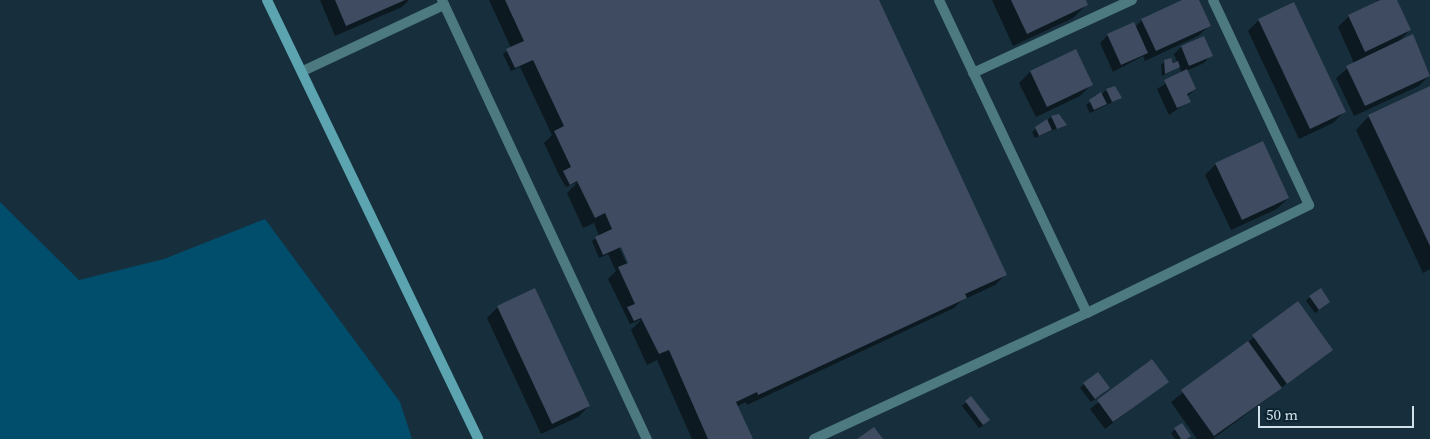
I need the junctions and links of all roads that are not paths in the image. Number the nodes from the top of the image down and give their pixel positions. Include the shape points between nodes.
1 (267, 0) edge
2 (939, 0) edge
3 (1132, 0) edge
4 (1213, 0) edge
5 (443, 3) edge
6 (303, 71) junction
7 (973, 73) junction
8 (1087, 313) junction
9 (478, 439) edge
10 (647, 439) edge
11 (814, 439) edge

1 - 6 street
2 - 7 lane
3 - 7 lane
4 - 8 lane via 1310,205
5 - 6 lane
5 - 10 lane
6 - 9 street
7 - 8 lane
8 - 11 lane

